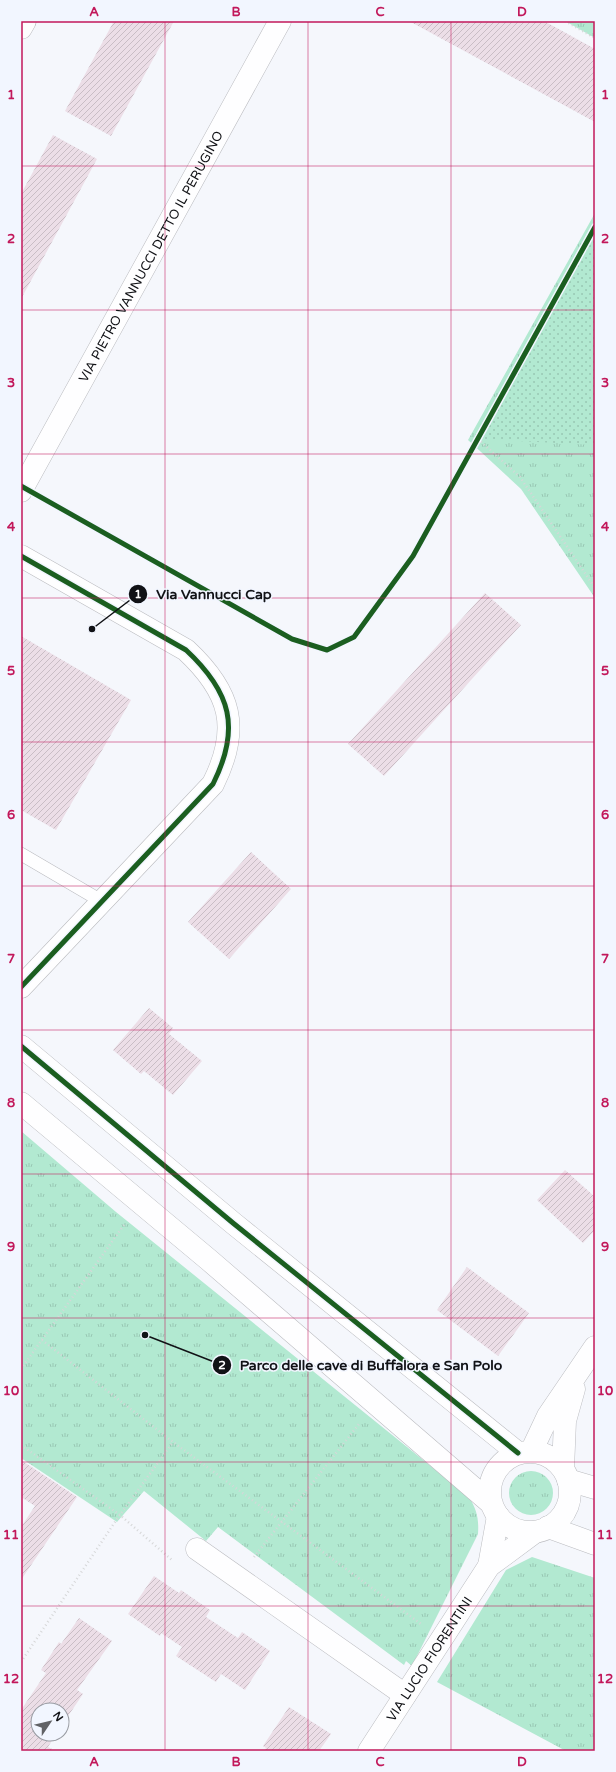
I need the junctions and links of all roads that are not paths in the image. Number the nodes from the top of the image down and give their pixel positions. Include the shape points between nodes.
1 (25, 21) edge
2 (280, 21) edge
3 (21, 28) edge
4 (21, 491) edge
5 (21, 556) edge
6 (21, 854) edge
7 (103, 902) junction
8 (21, 988) edge
9 (21, 1046) edge
10 (21, 1103) edge
11 (595, 1347) edge
12 (578, 1372) junction
13 (524, 1453) junction
14 (566, 1475) junction
15 (595, 1488) edge
16 (495, 1510) junction
17 (541, 1529) junction
18 (595, 1544) edge
19 (197, 1548) dead end
20 (489, 1566) junction
21 (405, 1695) junction
22 (369, 1751) edge

1 - 3 street
2 - 4 street, VIA PIETRO VANNUCCI DETTO IL PERUGINO
5 - 7 street via 186,650 204,668 220,693 229,715 228,741 223,764 213,784
6 - 7 lane
7 - 8 street
9 - 13 street via 233,1223
10 - 16 street via 140,1202
11 - 12 street
12 - 13 street
12 - 14 street via 565,1421
13 - 14 street via 543,1454 554,1460
13 - 16 street via 507,1459 492,1479 490,1491
14 - 15 street
14 - 17 street via 570,1494 567,1508 559,1519
16 - 17 street via 508,1526 521,1531
16 - 20 street, VIA LUCIO FIORENTINI
17 - 18 street
17 - 20 street, VIA LUCIO FIORENTINI
19 - 21 street
20 - 21 street, VIA LUCIO FIORENTINI
21 - 22 street, VIA LUCIO FIORENTINI

